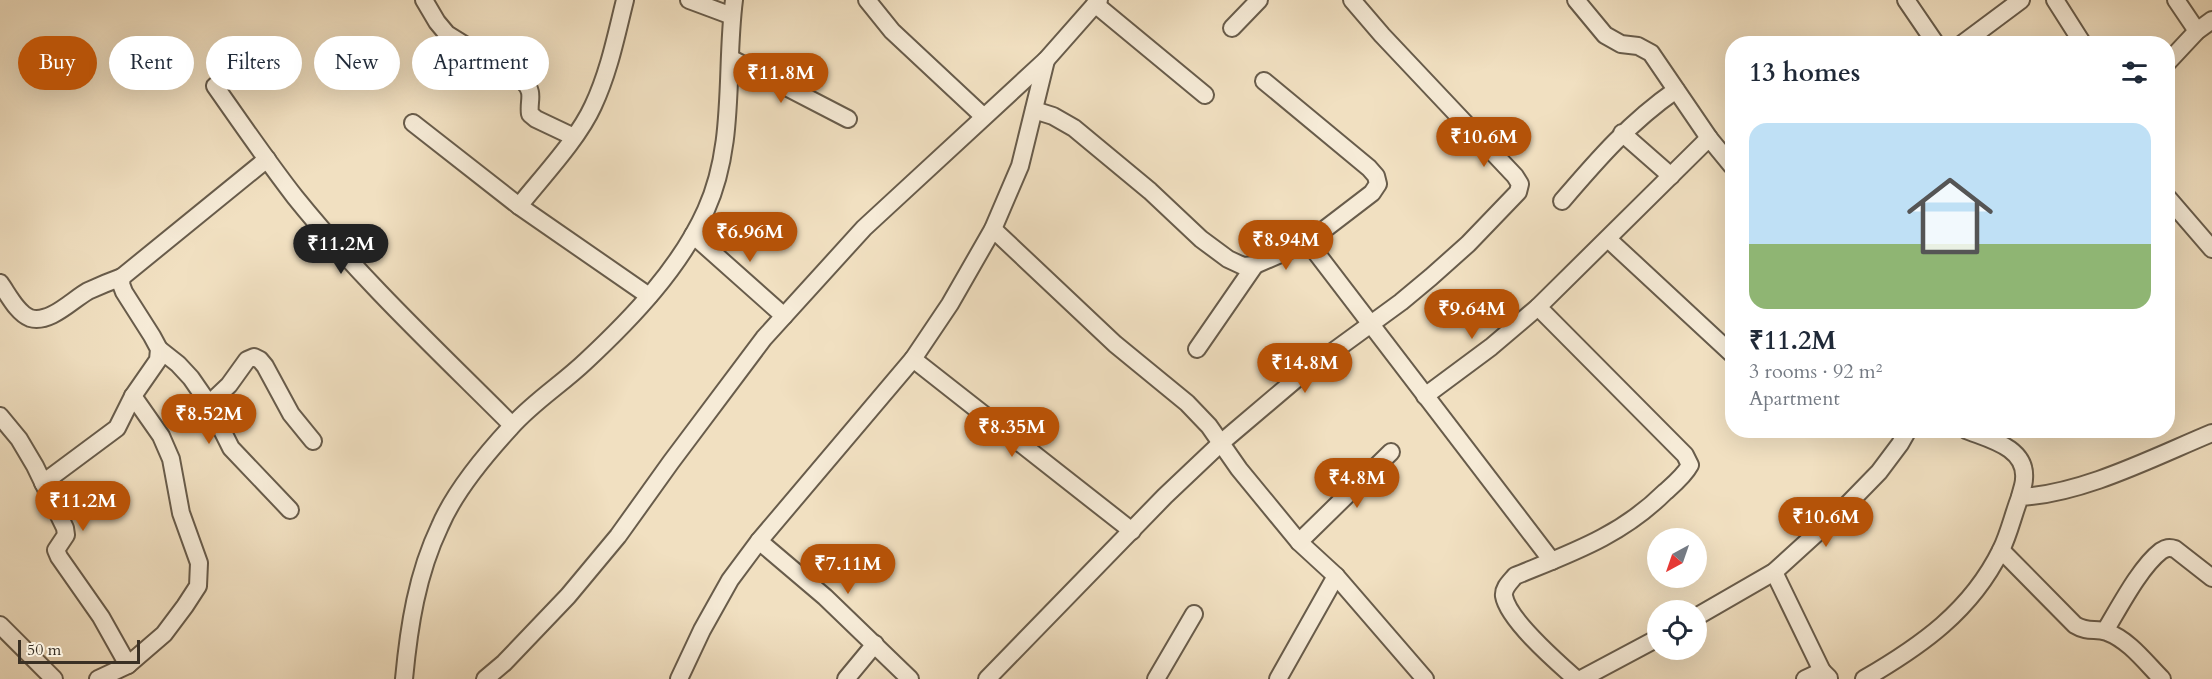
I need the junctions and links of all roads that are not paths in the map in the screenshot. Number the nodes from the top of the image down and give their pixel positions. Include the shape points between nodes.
1 (424, 0) edge
2 (625, 0) edge
3 (690, 0) edge
4 (1259, 0) edge
5 (1352, 0) edge
6 (1576, 0) edge
7 (1906, 0) edge
8 (2021, 0) edge
9 (2055, 0) edge
10 (2176, 0) edge
11 (1097, 2) edge
12 (874, 3) edge
13 (733, 8) edge
14 (2212, 20) edge
15 (1232, 28) dead end
16 (2197, 31) junction
17 (1931, 36) edge
18 (1973, 36) edge
19 (2078, 36) edge
20 (2175, 55) edge
21 (730, 58) junction
22 (1046, 60) junction
23 (1264, 81) dead end
24 (218, 90) edge
25 (1676, 90) junction
26 (1205, 95) dead end
27 (1034, 110) junction
28 (983, 116) junction
29 (848, 119) dead end
30 (412, 123) dead end
31 (1622, 133) junction
32 (574, 137) junction
33 (1709, 138) junction
34 (1725, 157) edge
35 (267, 159) junction
36 (1671, 176) junction
37 (1562, 201) dead end
38 (519, 206) junction
39 (2175, 206) edge
40 (993, 229) junction
41 (693, 235) junction
42 (1608, 239) junction
43 (1308, 242) junction
44 (2212, 249) edge
45 (1255, 265) junction
46 (122, 277) junction
47 (0, 283) edge
48 (649, 296) junction
49 (1538, 307) junction
50 (784, 316) junction
51 (1371, 324) junction
52 (1725, 348) edge
53 (159, 349) junction
54 (1197, 349) dead end
55 (913, 359) junction
56 (133, 396) junction
57 (1425, 396) junction
58 (209, 404) junction
59 (0, 416) edge
60 (512, 425) junction
61 (2212, 433) edge
62 (1903, 438) edge
63 (1987, 438) edge
64 (313, 441) dead end
65 (1222, 442) junction
66 (1391, 452) dead end
67 (43, 483) junction
68 (2019, 497) junction
69 (290, 510) dead end
70 (1132, 531) junction
71 (759, 541) junction
72 (1299, 542) junction
73 (2001, 550) junction
74 (1552, 561) junction
75 (1774, 572) junction
76 (1336, 576) junction
77 (2212, 578) edge
78 (1707, 611) edge
79 (1194, 614) dead end
80 (0, 625) edge
81 (2105, 631) junction
82 (875, 644) junction
83 (1647, 644) edge
84 (128, 665) junction
85 (1826, 675) edge
86 (1282, 677) edge
87 (54, 679) edge
88 (98, 679) edge
89 (404, 679) edge
90 (485, 679) edge
91 (679, 679) edge
92 (846, 679) edge
93 (910, 679) edge
94 (987, 679) edge
95 (1156, 679) edge
96 (1425, 679) edge
97 (1579, 679) edge
98 (1805, 679) edge
99 (1864, 679) edge
100 (2162, 679) edge

1 - 32 street via 447,34 530,88 530,114 536,120
2 - 32 street via 607,72 593,108
3 - 13 street
4 - 15 street
5 - 51 street via 1520,184 1513,200 1468,244
6 - 25 street via 1605,35 1651,53
7 - 17 street
8 - 18 street
9 - 19 street
10 - 16 street
11 - 22 street
11 - 26 street
12 - 28 street via 892,31
13 - 21 street
14 - 16 street
16 - 20 street
21 - 29 street
21 - 41 street via 719,172 707,209
22 - 27 street
22 - 28 street
23 - 43 street via 1376,176 1378,184 1372,193
24 - 35 street
25 - 31 street
25 - 33 street
27 - 40 street via 1020,166
27 - 45 street via 1074,128 1228,259 1243,266
28 - 50 street via 864,228
30 - 38 street
31 - 36 street
31 - 37 street
32 - 38 street
33 - 34 street
33 - 36 street
35 - 46 street
35 - 60 street via 388,302
36 - 42 street
38 - 48 street
39 - 44 street
40 - 55 street
40 - 65 street via 1115,344 1187,403
41 - 48 street
41 - 50 street
42 - 49 street
42 - 52 street
43 - 45 street
43 - 51 street
45 - 54 street
46 - 47 street via 88,291 40,319 28,317 17,308
46 - 53 street via 124,292
48 - 60 street via 586,361
49 - 57 street
49 - 74 street via 1685,455 1690,465 1652,506 1628,525
50 - 90 street via 618,536 568,596
51 - 57 street
51 - 65 street via 1301,375
53 - 56 street via 158,360
53 - 58 street via 191,378
55 - 70 street
55 - 71 street
56 - 67 street via 117,428
56 - 84 street via 171,459 181,513 199,563 198,586 185,606 164,634
57 - 74 street
58 - 64 street via 254,357 265,366 291,414
58 - 69 street via 231,448
59 - 67 street via 19,439
60 - 89 street via 469,478 440,524 420,579 408,634
61 - 68 street via 2063,491
62 - 75 street via 1879,472
63 - 68 street via 2003,444 2024,466
65 - 70 street
65 - 72 street via 1239,469
66 - 72 street
67 - 84 street via 65,528 66,535 57,550 59,557
68 - 73 street
70 - 94 street
71 - 82 street
71 - 91 street via 719,600
72 - 76 street
73 - 81 street via 2075,625 2084,630
73 - 99 street via 1965,603 1940,630
74 - 97 street via 1515,576 1504,594 1524,628
75 - 78 street
75 - 85 street
76 - 86 street
76 - 96 street
77 - 81 street via 2175,549 2162,550 2134,584
79 - 95 street
80 - 87 street
81 - 100 street via 2137,653
82 - 92 street
82 - 93 street
83 - 97 street
84 - 88 street
85 - 98 street

